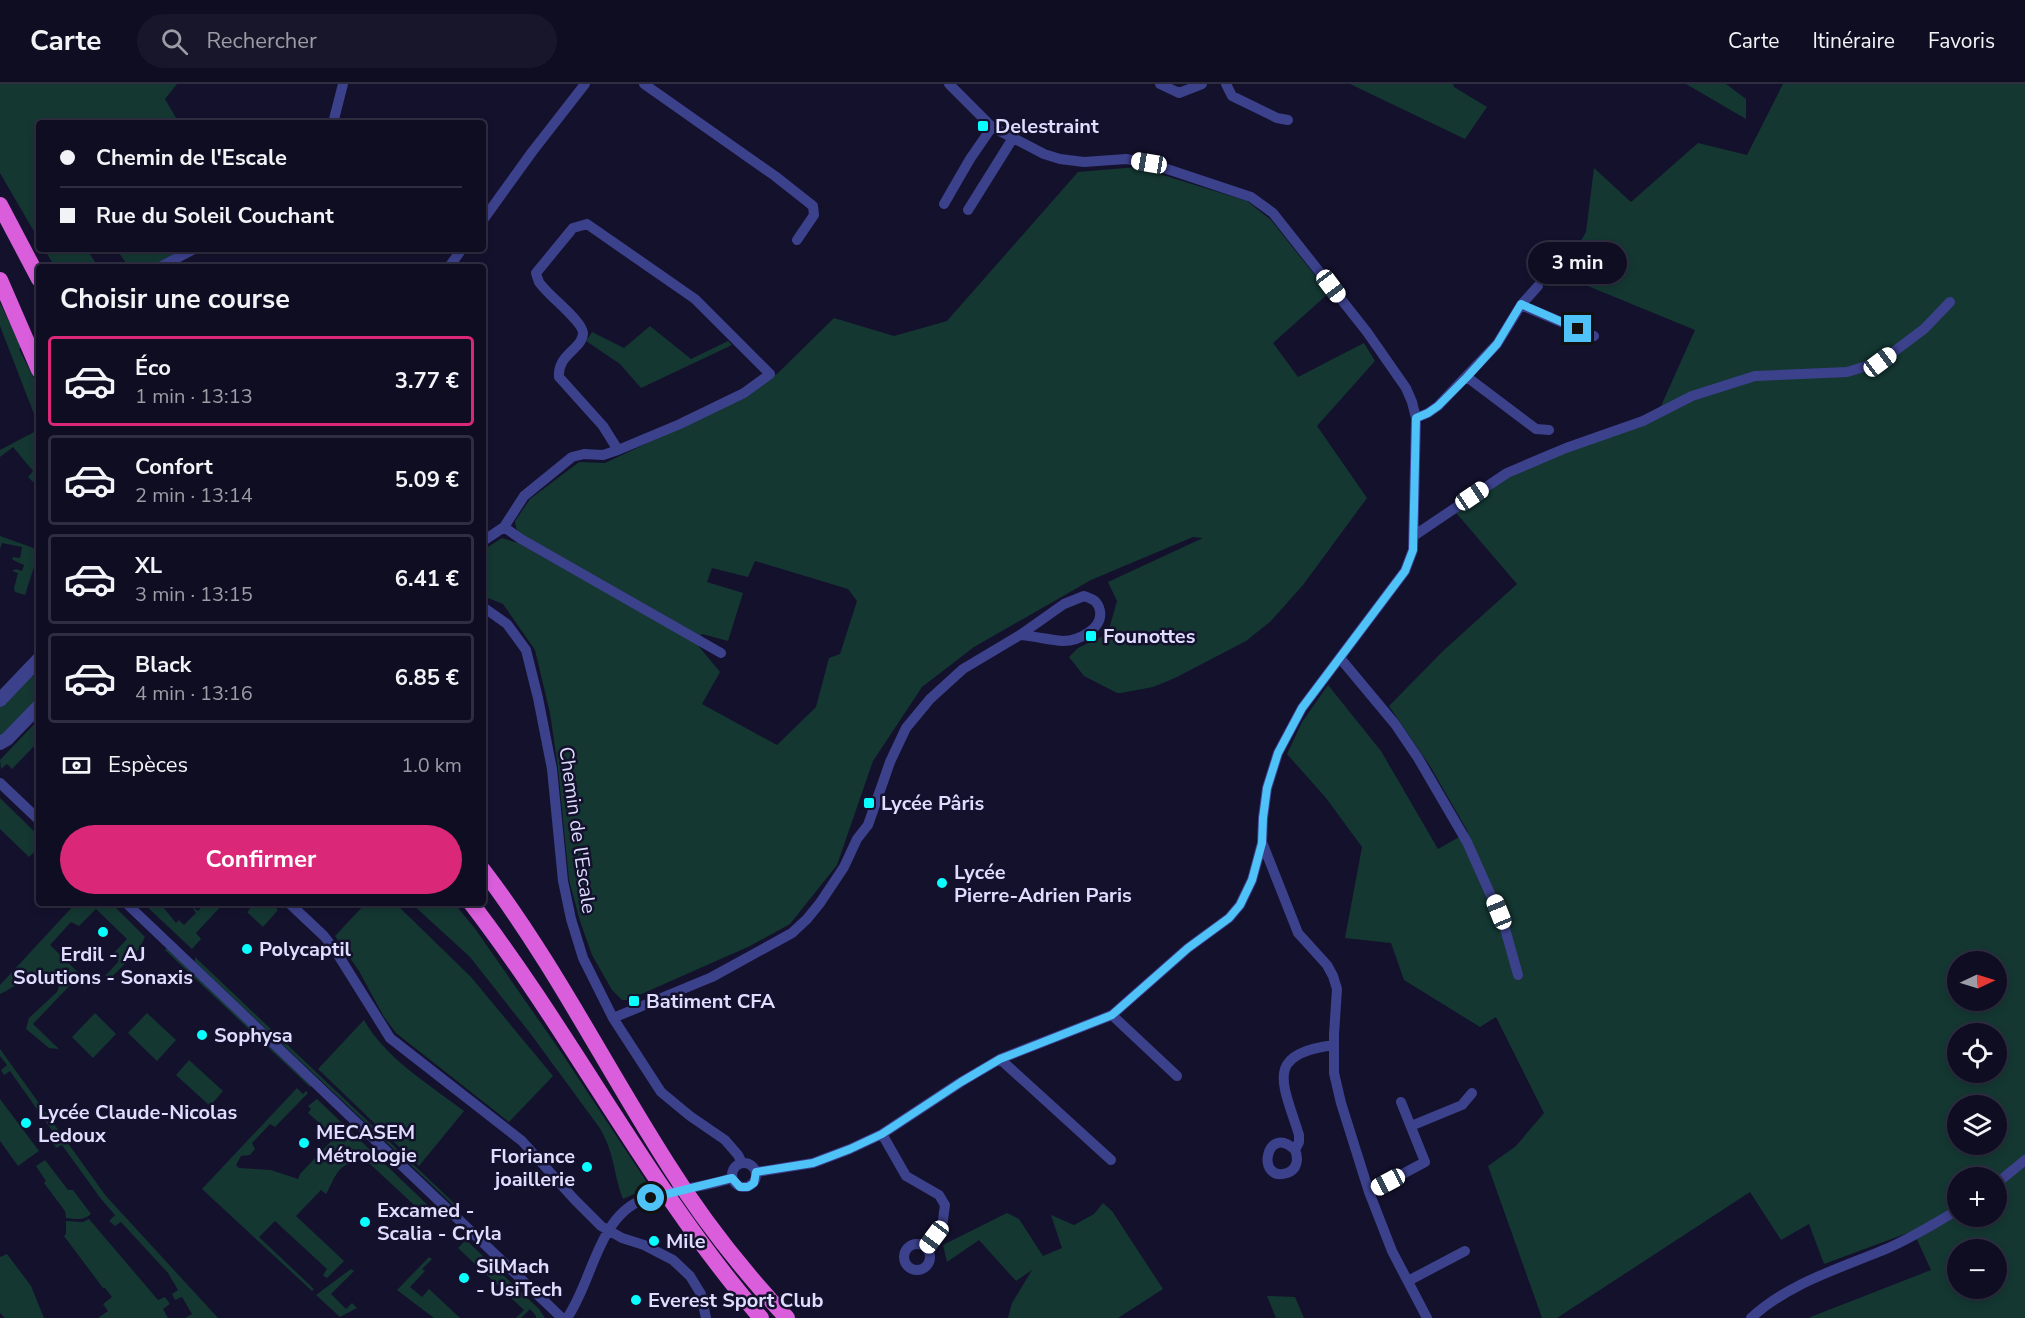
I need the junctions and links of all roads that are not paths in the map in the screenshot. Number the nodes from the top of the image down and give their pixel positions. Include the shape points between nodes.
1 (343, 84) edge
2 (585, 84) edge
3 (645, 84) edge
4 (949, 84) edge
5 (1160, 84) edge
6 (1202, 84) edge
7 (1226, 84) edge
8 (334, 120) edge
9 (1288, 120) dead end
10 (992, 127) junction
11 (1013, 138) junction
12 (944, 204) dead end
13 (0, 205) edge
14 (968, 210) dead end
15 (486, 216) edge
16 (11, 225) junction
17 (797, 240) dead end
18 (188, 252) edge
19 (39, 264) edge
20 (166, 264) edge
21 (0, 272) edge
22 (36, 273) edge
23 (0, 280) edge
24 (1538, 286) dead end
25 (1950, 302) dead end
26 (1521, 304) junction
27 (1593, 336) dead end
28 (36, 338) edge
29 (36, 363) edge
30 (1467, 377) junction
31 (1416, 418) junction
32 (1549, 430) dead end
33 (618, 450) junction
34 (504, 527) junction
35 (1414, 535) junction
36 (486, 539) edge
37 (486, 609) edge
38 (1020, 635) junction
39 (721, 653) dead end
40 (1340, 658) junction
41 (36, 662) edge
42 (0, 700) edge
43 (36, 709) edge
44 (0, 744) edge
45 (0, 783) edge
46 (36, 817) edge
47 (1262, 843) junction
48 (486, 874) edge
49 (129, 906) edge
50 (292, 906) edge
51 (473, 906) edge
52 (1518, 975) dead end
53 (1112, 1015) junction
54 (613, 1018) junction
55 (1334, 1045) junction
56 (1000, 1059) junction
57 (1177, 1076) dead end
58 (1472, 1093) dead end
59 (1401, 1102) dead end
60 (1412, 1126) junction
61 (882, 1134) junction
62 (1295, 1150) dead end
63 (1111, 1160) dead end
64 (2025, 1161) edge
65 (742, 1163) junction
66 (756, 1172) junction
67 (2007, 1175) edge
68 (732, 1178) junction
69 (1369, 1192) junction
70 (1947, 1216) edge
71 (608, 1231) junction
72 (926, 1248) dead end
73 (1465, 1251) dead end
74 (1408, 1281) junction
75 (565, 1318) edge
76 (706, 1318) edge
77 (759, 1318) edge
78 (787, 1318) edge
79 (1426, 1318) edge
80 (1751, 1318) edge

1 - 8 street
2 - 15 street
3 - 17 street via 813,206 814,215
4 - 10 street
5 - 6 street via 1179,93
7 - 9 street via 1232,96
10 - 11 street
10 - 12 street
11 - 14 street
11 - 31 street via 1060,159 1149,163 1251,197 1273,213 1366,332 1406,388
13 - 16 highway
16 - 19 highway
16 - 22 highway
18 - 20 street
21 - 28 highway
23 - 29 highway
24 - 26 street
25 - 35 street via 1924,329 1880,362 1847,372 1755,376 1692,396 1643,421 1507,473
26 - 27 street
26 - 30 street via 1497,344
30 - 31 street via 1438,406
30 - 32 street via 1536,429
31 - 35 street
33 - 33 street via 603,426 559,377 562,360 583,330 539,282 536,273 573,228 581,224 587,224 695,299 770,375 744,393
33 - 34 street via 572,457 524,496
34 - 36 street
34 - 39 street
35 - 40 street via 1405,571
37 - 54 street, Chemin de l'Escale via 507,624 526,650 552,769 563,881 571,919 583,958
38 - 38 street via 1074,639 1096,627 1101,614 1099,606 1092,598 1080,596
38 - 54 street via 963,669 906,728 868,825 807,919 792,933 712,977
40 - 47 street via 1302,708 1278,753 1267,788
40 - 52 street via 1395,724 1467,842 1504,925
41 - 42 street
43 - 44 street
45 - 46 street
47 - 53 street via 1252,880 1229,918 1188,948
47 - 55 street via 1298,933 1333,976 1337,989
48 - 78 highway via 523,926 693,1203 732,1256
49 - 75 street
50 - 71 street via 335,950 384,1032 522,1141
51 - 77 highway via 531,985 674,1206
53 - 56 street
53 - 57 street
54 - 65 street, Chemin de l'Escale via 662,1092 725,1140
55 - 62 street via 1313,1047 1294,1055 1284,1072 1283,1086 1299,1135
55 - 69 street via 1334,1073 1341,1103
56 - 61 street
56 - 63 street
58 - 60 street via 1462,1105
59 - 60 street
60 - 69 street via 1425,1162
61 - 66 street via 813,1163
61 - 72 street via 906,1176 939,1195 945,1205 942,1227
64 - 67 street
65 - 66 street via 753,1166
65 - 68 street via 733,1170
66 - 68 street via 754,1183 748,1187 740,1187
68 - 71 street via 642,1200 624,1210
69 - 74 street
70 - 80 street via 1884,1250 1793,1288
71 - 75 street via 577,1304
71 - 76 street via 673,1260 702,1294
73 - 74 street
74 - 79 street

